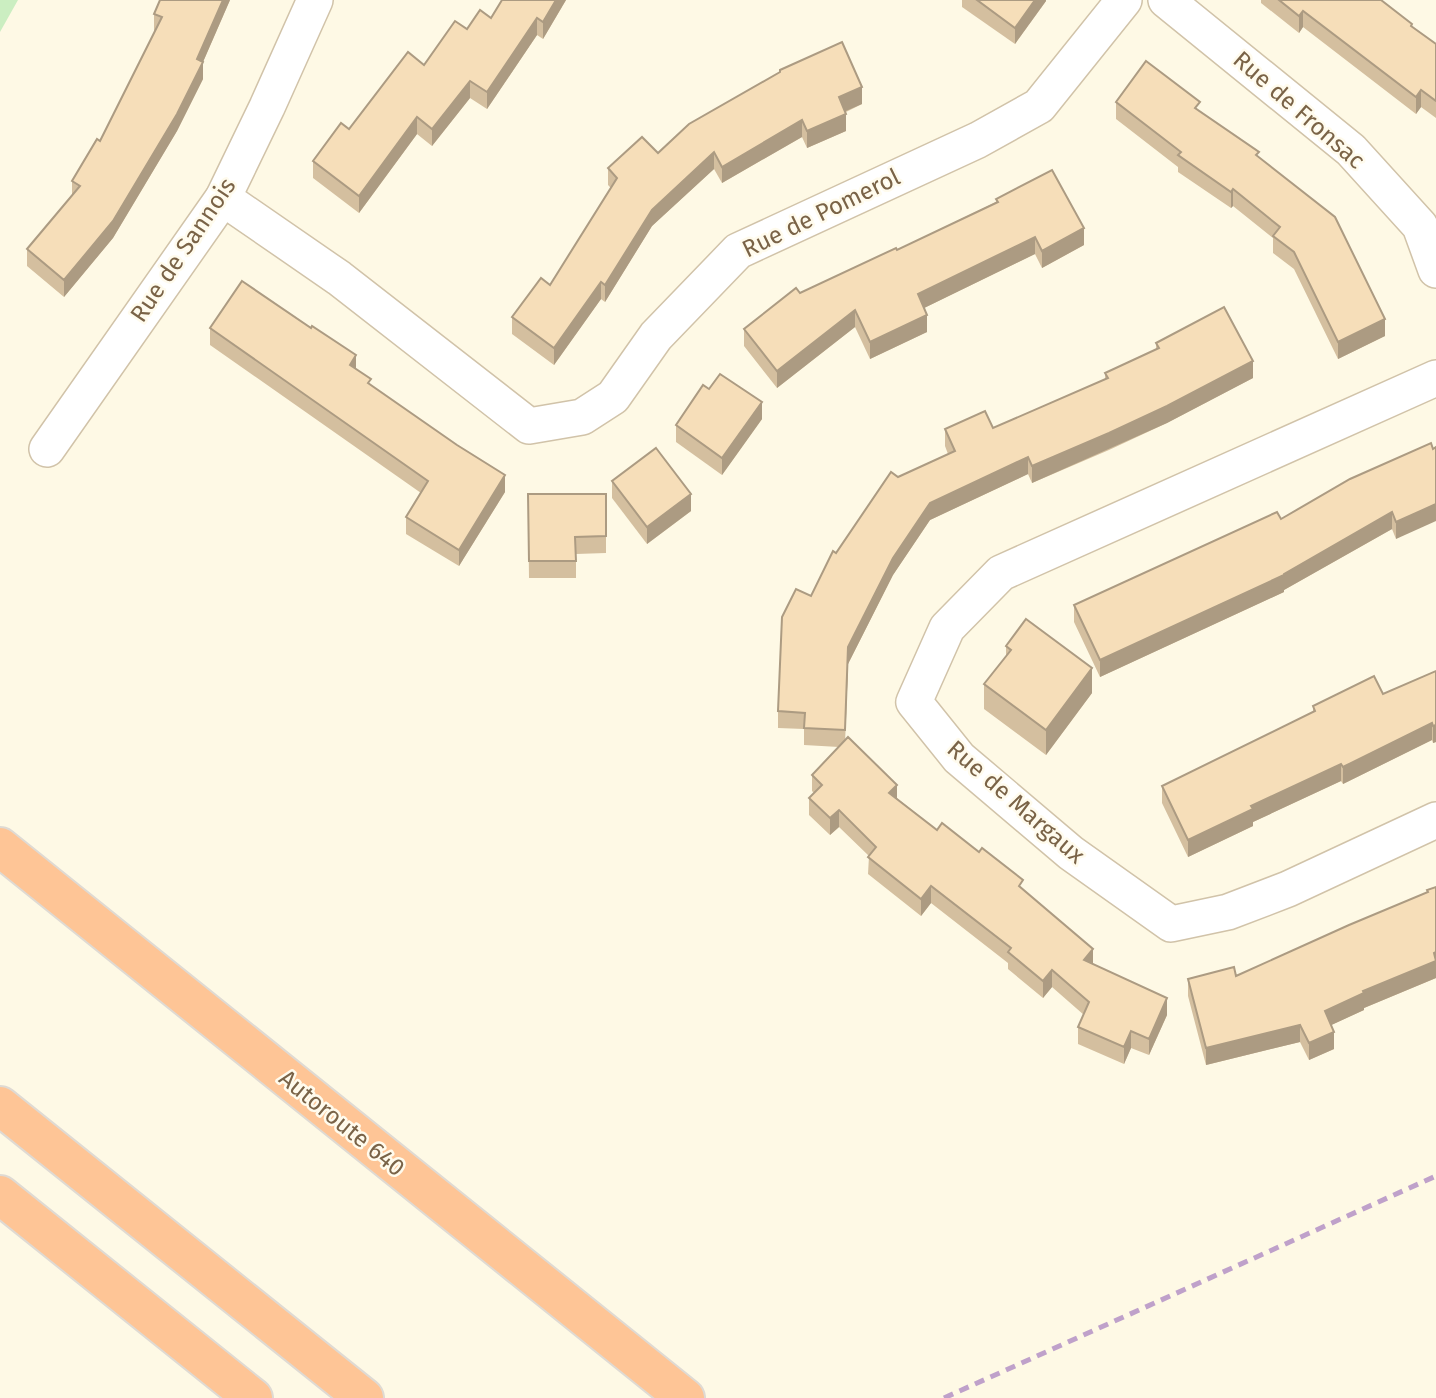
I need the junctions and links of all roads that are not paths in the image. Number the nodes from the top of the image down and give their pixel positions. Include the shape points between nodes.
1 (315, 0) edge
2 (1124, 0) edge
3 (1166, 0) edge
4 (223, 198) junction
5 (1436, 270) edge
6 (1436, 378) edge
7 (47, 449) dead end
8 (1436, 820) edge
9 (0, 847) edge
10 (0, 1106) edge
11 (0, 1195) edge
12 (253, 1398) edge
13 (364, 1398) edge
14 (685, 1398) edge

1 - 4 street, Rue de Sannois
2 - 4 street, Rue de Pomerol via 1039,106 978,140 738,251 656,336 613,397 582,417 529,426 339,278
3 - 5 street, Rue de Fronsac via 1351,150 1420,226
4 - 7 street, Rue de Sannois
6 - 8 street, Rue de Margaux via 1000,573 947,628 914,702 959,758 1071,853 1171,924 1228,912 1288,889
9 - 14 highway, Autoroute 640
10 - 13 highway
11 - 12 highway

